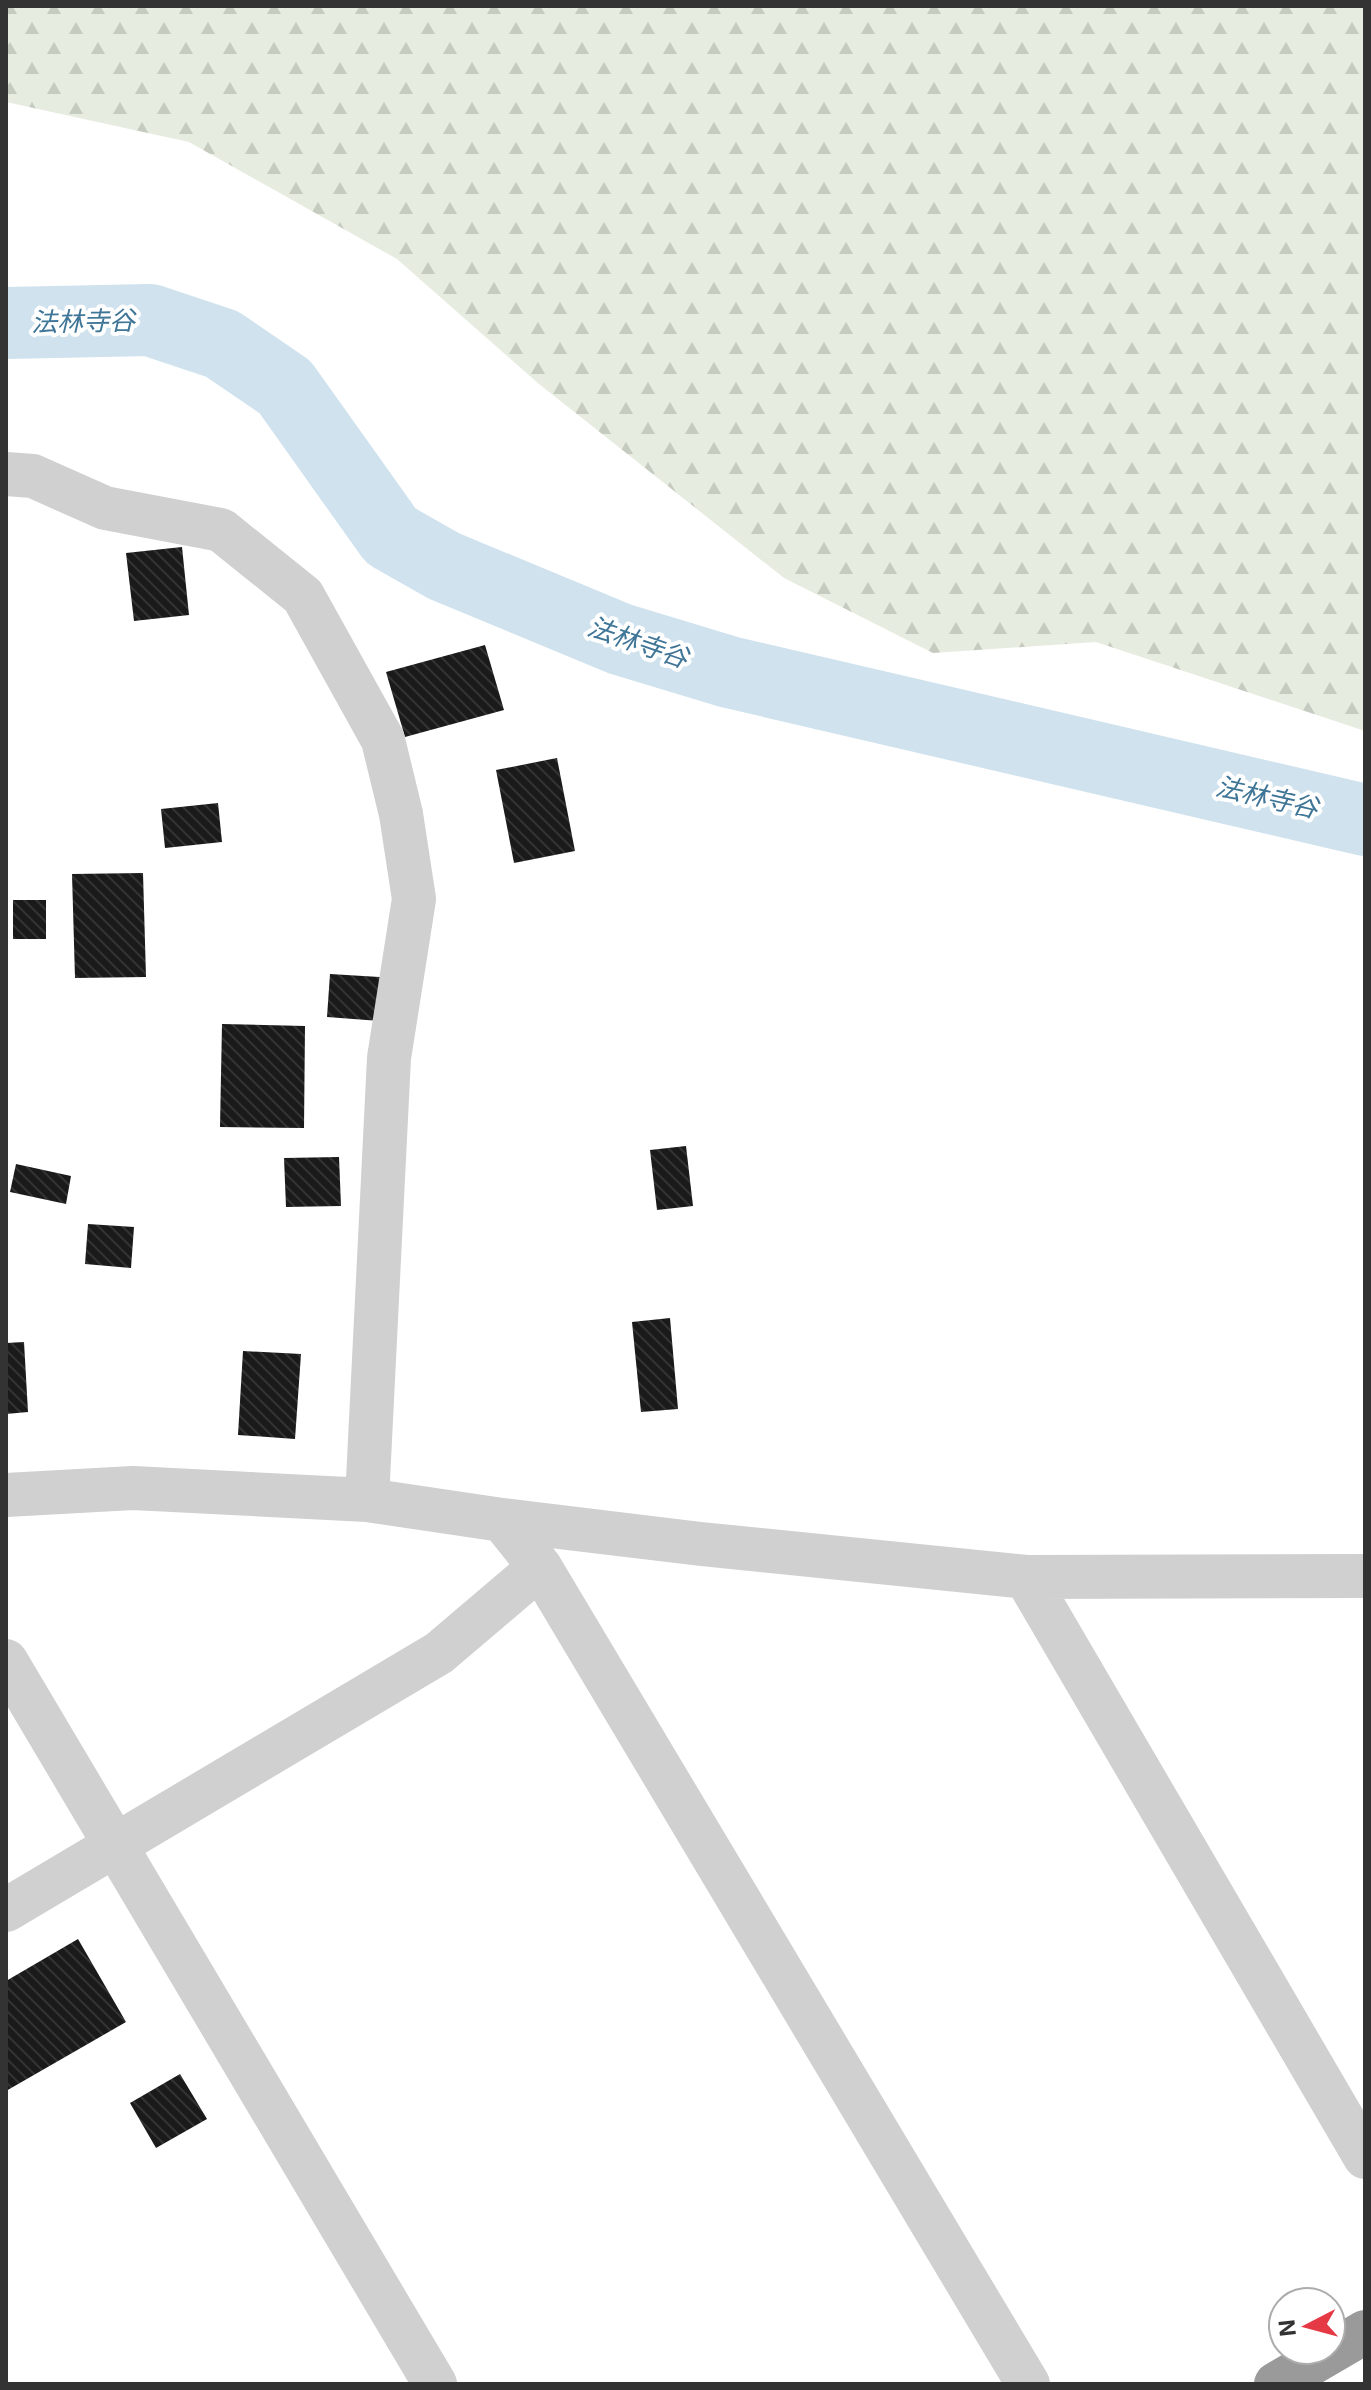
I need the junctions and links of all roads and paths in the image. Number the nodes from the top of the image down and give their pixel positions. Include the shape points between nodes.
1 (6, 474) edge
2 (6, 1495) edge
3 (367, 1500) junction
4 (502, 1520) junction
5 (540, 1567) junction
6 (1365, 1576) edge
7 (1026, 1577) junction
8 (6, 1661) edge
9 (115, 1844) junction
10 (6, 1910) edge
11 (1365, 2157) edge
12 (1365, 2332) edge
13 (435, 2384) edge
14 (1028, 2384) edge
15 (1276, 2384) edge

1 - 3 street via 33,476 105,508 221,530 303,596 383,740 414,899 389,1058
2 - 3 street via 133,1488
3 - 4 street
4 - 5 street
4 - 7 street
5 - 9 street via 439,1653
5 - 14 street
6 - 7 street
7 - 11 street
8 - 9 street
9 - 10 street
9 - 13 street
12 - 15 highway

